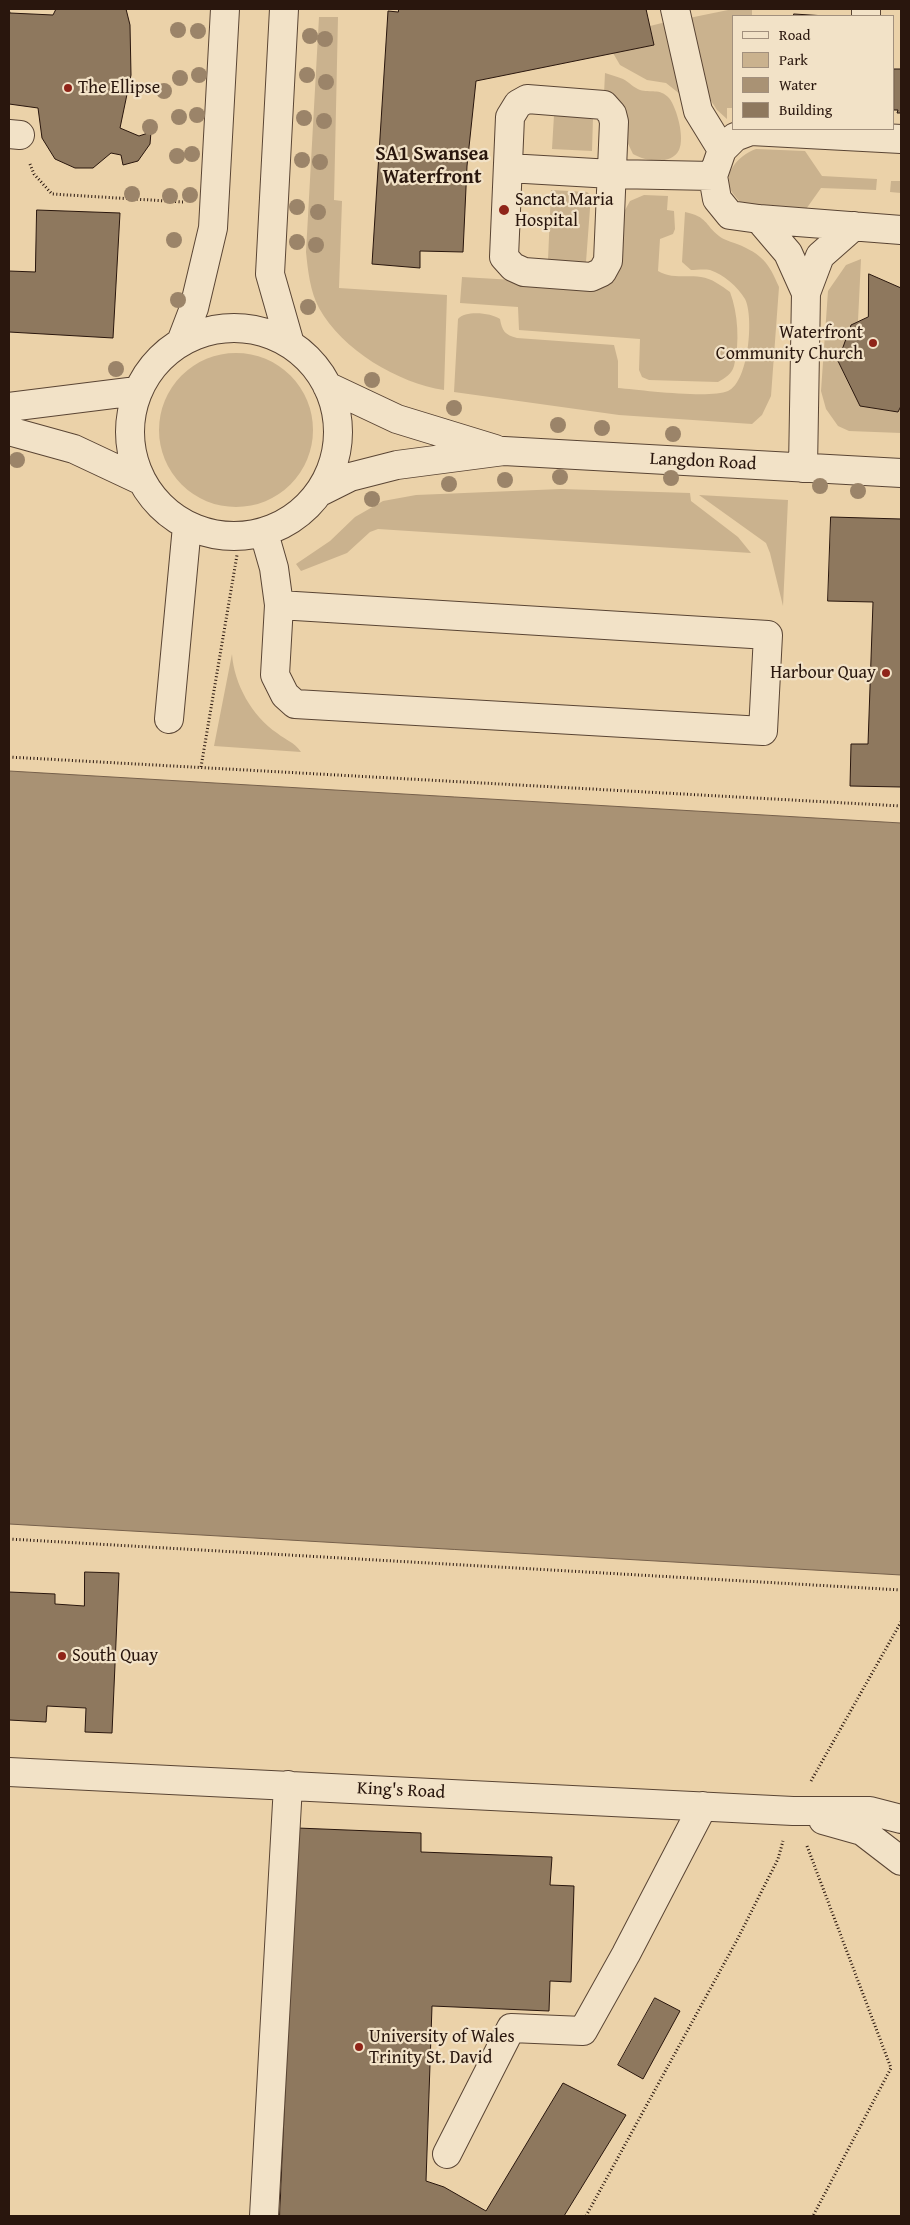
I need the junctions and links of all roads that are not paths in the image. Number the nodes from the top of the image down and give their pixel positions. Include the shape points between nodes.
1 (225, 9) edge
2 (284, 9) edge
3 (675, 9) edge
4 (863, 133) edge
5 (901, 139) edge
6 (722, 150) junction
7 (508, 168) junction
8 (612, 174) junction
9 (713, 176) junction
10 (759, 220) junction
11 (854, 226) junction
12 (901, 230) edge
13 (806, 294) junction
14 (181, 342) junction
15 (290, 344) junction
16 (328, 386) junction
17 (137, 390) junction
18 (9, 407) edge
19 (9, 431) edge
20 (504, 451) junction
21 (802, 468) junction
22 (901, 473) edge
23 (140, 480) junction
24 (320, 492) junction
25 (186, 526) junction
26 (252, 535) junction
27 (279, 606) junction
28 (170, 720) dead end
29 (9, 1772) edge
30 (288, 1785) junction
31 (703, 1806) junction
32 (793, 1810) junction
33 (901, 1819) edge
34 (901, 1861) edge
35 (447, 2154) dead end
36 (264, 2216) edge

1 - 14 street via 213,228 200,284
2 - 15 street via 270,274
3 - 6 street via 698,112
4 - 5 street
4 - 6 street via 751,131 735,137
6 - 9 street
7 - 8 street
7 - 8 street via 510,117 518,104 528,99 604,105 614,122
7 - 8 street via 504,257 513,267 524,272 591,277 602,272 608,261
8 - 9 street
9 - 10 street via 717,199 730,215
10 - 11 street
10 - 13 street via 788,253
11 - 12 street
11 - 13 street via 820,256
13 - 21 street
14 - 15 street via 207,331 236,328 264,332
14 - 17 street via 148,371
15 - 16 street via 318,370
16 - 20 street, Langdon Road via 397,419
16 - 24 street via 336,412 338,440 333,467
17 - 18 street
17 - 23 street via 130,413 129,436 132,459
19 - 23 street via 74,449
20 - 21 street, Langdon Road
20 - 24 street, Langdon Road via 397,465 350,477
21 - 22 street, Langdon Road
23 - 25 street via 160,507
24 - 26 street via 288,522
25 - 26 street via 213,535
25 - 28 street
26 - 27 street via 274,568
27 - 27 street via 768,634 763,731 295,704 275,675
29 - 30 street, King's Road
30 - 31 street, King's Road
30 - 36 street
31 - 32 street, King's Road
31 - 35 street via 583,2031 511,2028
32 - 33 street via 870,1811
32 - 34 street via 862,1831

